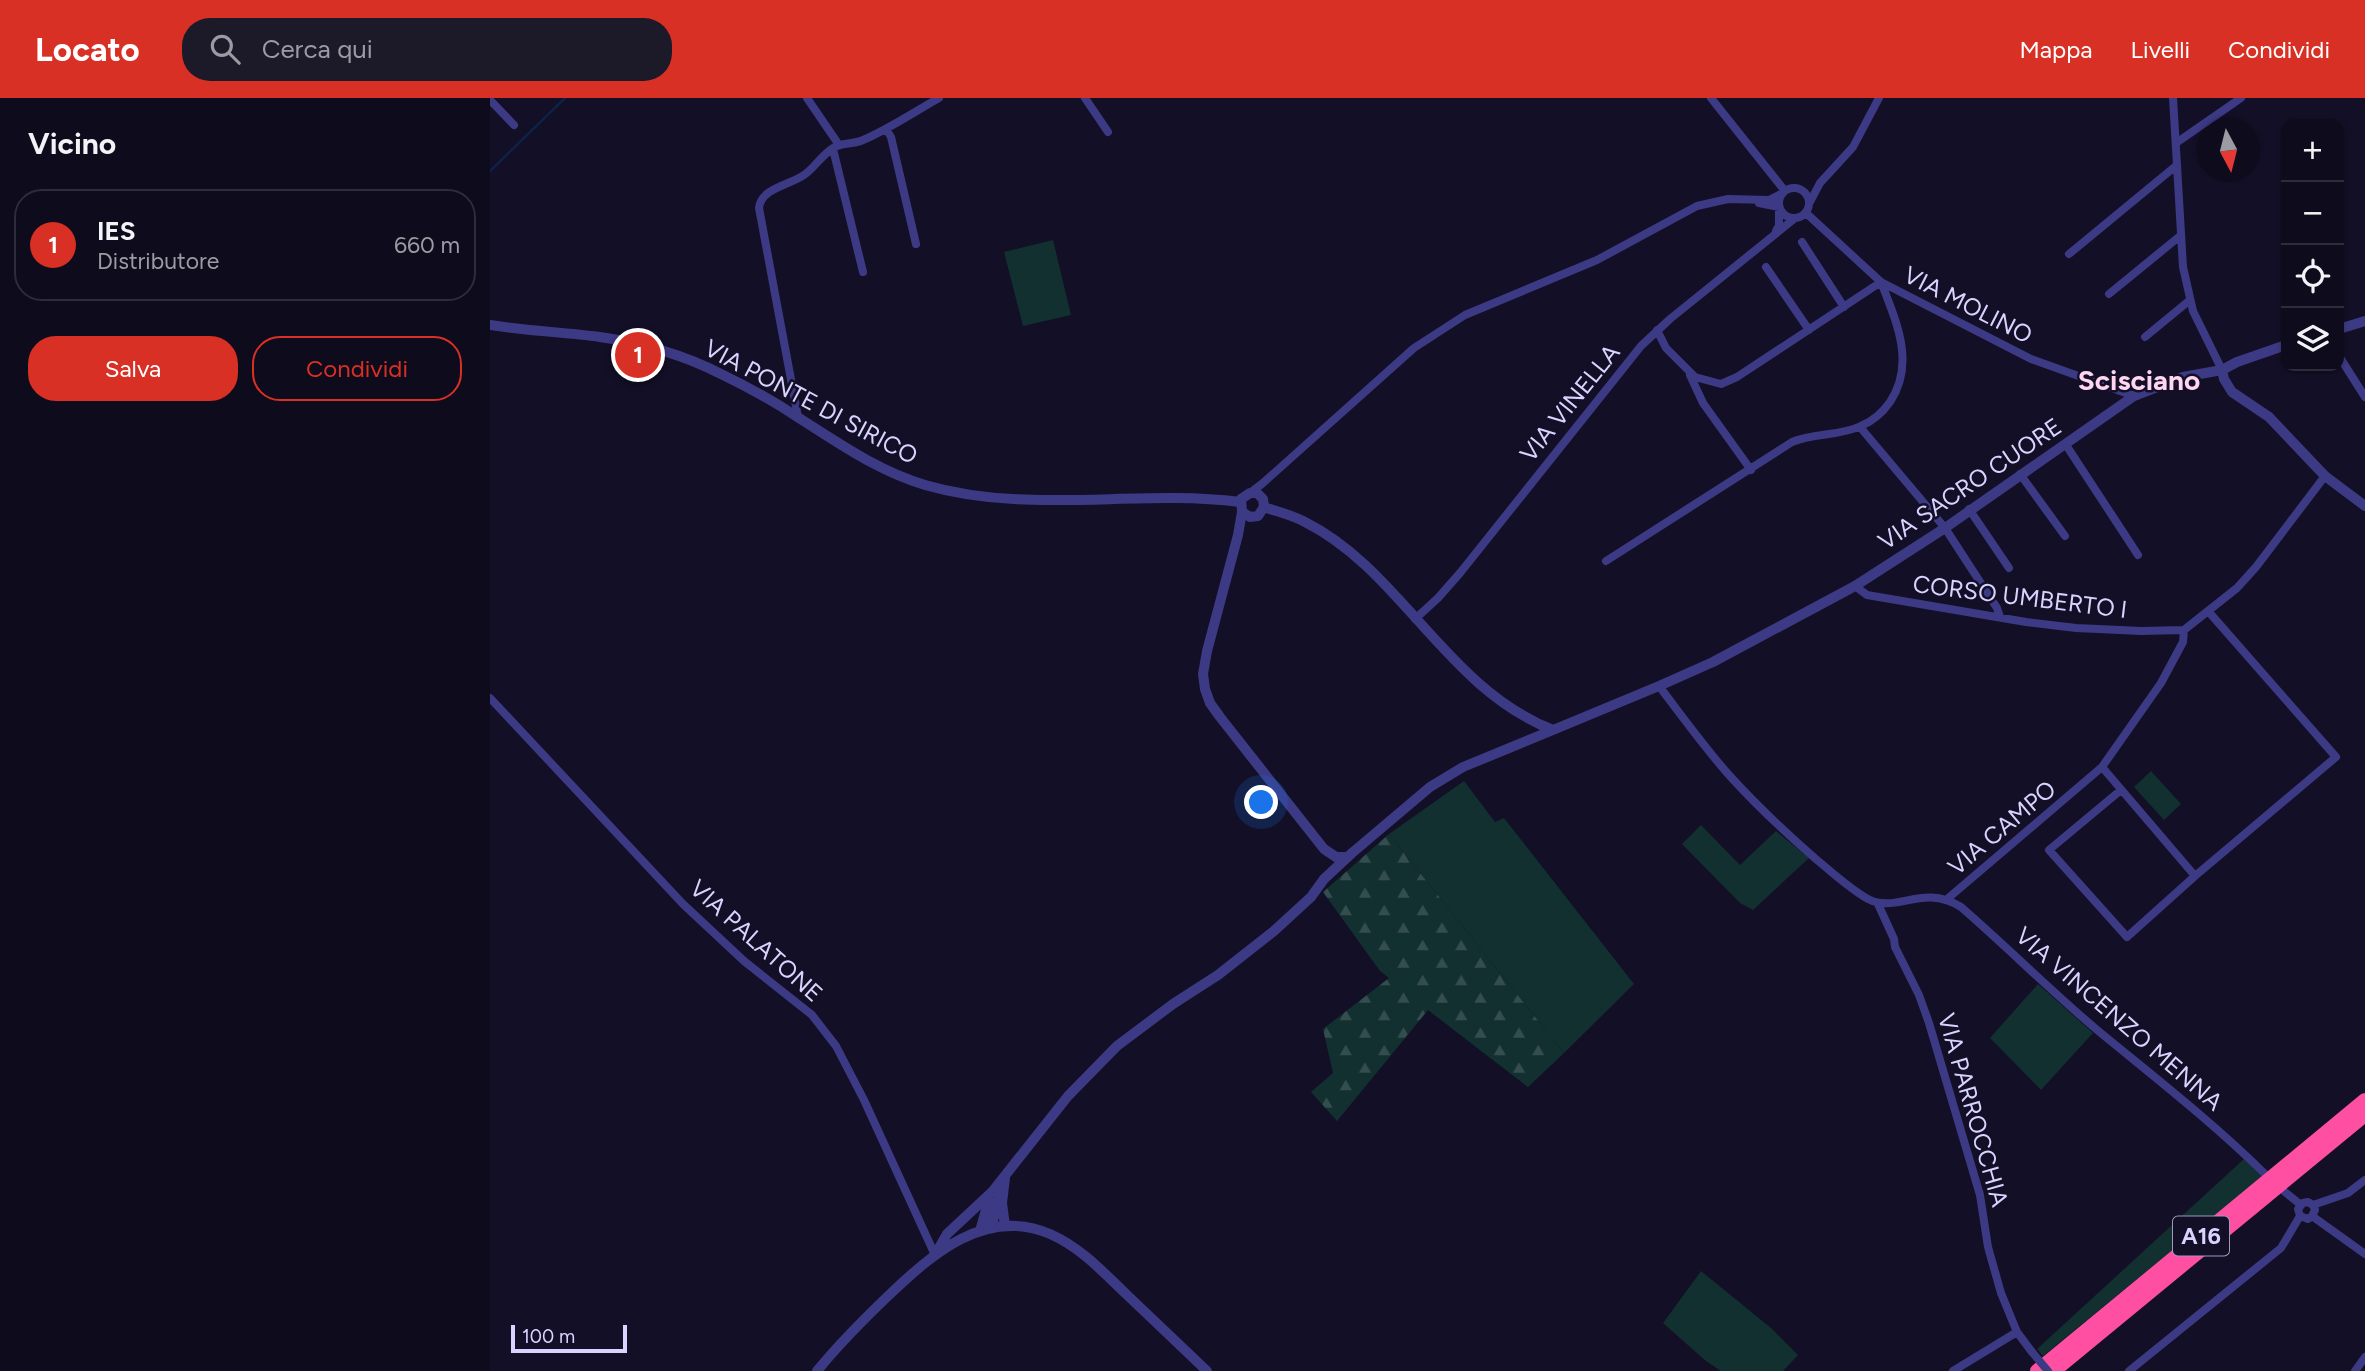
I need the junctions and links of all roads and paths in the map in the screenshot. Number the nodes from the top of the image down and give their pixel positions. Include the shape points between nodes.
1 (807, 98) edge
2 (939, 98) edge
3 (1085, 98) edge
4 (1711, 98) edge
5 (1879, 98) edge
6 (2174, 98) edge
7 (2241, 98) edge
8 (490, 100) edge
9 (514, 125) dead end
10 (886, 129) junction
11 (1108, 132) dead end
12 (2176, 143) junction
13 (836, 147) junction
14 (2177, 165) junction
15 (1824, 177) junction
16 (1797, 188) junction
17 (1784, 192) junction
18 (1745, 199) junction
19 (1810, 202) junction
20 (1779, 207) junction
21 (1806, 214) junction
22 (1794, 219) junction
23 (1776, 231) junction
24 (2180, 236) junction
25 (1802, 242) dead end
26 (916, 244) dead end
27 (2069, 254) dead end
28 (1766, 267) dead end
29 (863, 272) dead end
30 (1881, 282) junction
31 (2109, 294) dead end
32 (2190, 300) junction
33 (1844, 307) junction
34 (2365, 321) edge
35 (490, 325) edge
36 (2344, 327) edge
37 (1657, 330) junction
38 (1809, 330) junction
39 (2145, 337) dead end
40 (1647, 340) junction
41 (2281, 347) edge
42 (1666, 348) junction
43 (2344, 364) edge
44 (2222, 370) junction
45 (1689, 372) junction
46 (2134, 396) junction
47 (2365, 397) edge
48 (798, 417) junction
49 (1860, 427) junction
50 (2066, 445) junction
51 (1751, 470) junction
52 (2020, 474) junction
53 (2325, 476) junction
54 (1270, 477) junction
55 (1250, 493) junction
56 (2365, 506) edge
57 (1241, 507) junction
58 (1262, 507) junction
59 (1969, 509) junction
60 (1945, 528) junction
61 (1238, 535) junction
62 (2065, 536) dead end
63 (2138, 555) dead end
64 (1606, 561) dead end
65 (2009, 568) dead end
66 (1855, 586) junction
67 (2208, 611) junction
68 (2000, 617) junction
69 (1415, 619) junction
70 (2184, 630) junction
71 (1659, 686) junction
72 (490, 698) edge
73 (1552, 730) junction
74 (2102, 767) junction
75 (2122, 790) junction
76 (1333, 864) junction
77 (2194, 876) junction
78 (1946, 900) junction
79 (1878, 904) junction
80 (2365, 1100) edge
81 (2365, 1115) edge
82 (2264, 1173) dead end
83 (1005, 1174) junction
84 (2365, 1181) edge
85 (1003, 1189) junction
86 (992, 1192) junction
87 (2285, 1192) dead end
88 (2301, 1205) junction
89 (2313, 1205) junction
90 (2300, 1216) junction
91 (2312, 1216) junction
92 (1005, 1226) junction
93 (991, 1227) junction
94 (979, 1231) junction
95 (2365, 1254) edge
96 (934, 1255) junction
97 (2017, 1332) junction
98 (2365, 1357) edge
99 (817, 1371) edge
100 (1207, 1371) edge
101 (1953, 1371) edge
102 (2037, 1371) edge
103 (2048, 1371) edge
104 (2054, 1371) edge
105 (2129, 1371) edge
106 (2355, 1371) edge

1 - 13 street
2 - 10 street
3 - 11 street
4 - 17 street
5 - 15 street via 1853,147
6 - 12 street
7 - 12 street
8 - 9 street
10 - 13 street
10 - 26 street
12 - 14 street
13 - 29 street
13 - 48 street via 805,174 765,195 759,205
14 - 24 street
14 - 27 street
15 - 16 street
15 - 19 street
16 - 17 street
16 - 19 street
17 - 18 street via 1769,200
17 - 20 street
18 - 20 street
18 - 54 street via 1697,206 1580,268 1465,315 1414,348
19 - 21 street
20 - 22 street
20 - 23 street
21 - 22 street
21 - 30 street, VIA MOLINO
22 - 23 street, VIA VINELLA
23 - 37 street, VIA VINELLA
24 - 31 street
24 - 32 street
25 - 33 street
28 - 38 street
30 - 33 street
30 - 46 street, VIA MOLINO via 2031,359
30 - 49 street via 1900,334 1902,375 1883,412
32 - 39 street
32 - 44 street
33 - 38 street
34 - 36 street
35 - 48 street, VIA PONTE DI SIRICO via 603,337 656,349 722,374
37 - 40 street, VIA VINELLA
37 - 42 street
38 - 45 street via 1729,382 1712,383
40 - 42 street
40 - 69 street, VIA VINELLA via 1460,573
41 - 44 street, VIA SACRO CUORE
42 - 45 street
43 - 47 street
44 - 46 street, VIA SACRO CUORE via 2183,377
44 - 53 street via 2232,392 2269,418
45 - 51 street via 1703,403
46 - 50 street, VIA SACRO CUORE
48 - 57 street, VIA PONTE DI SIRICO via 880,468 948,491 1057,502 1199,499
49 - 51 street via 1805,437
49 - 60 street
50 - 52 street, VIA SACRO CUORE
50 - 63 street
51 - 64 street
52 - 59 street, VIA SACRO CUORE
52 - 62 street
53 - 56 street
53 - 67 street via 2256,567
54 - 55 street
54 - 58 street
55 - 57 street
55 - 58 street via 1257,493
57 - 58 street, VIA PONTE DI SIRICO via 1250,517
57 - 61 street
58 - 61 street
58 - 69 street via 1321,531 1374,574
59 - 60 street, VIA SACRO CUORE
59 - 65 street
60 - 66 street, VIA SACRO CUORE
60 - 68 street
61 - 76 street via 1207,651 1205,689 1220,717
66 - 68 street, CORSO UMBERTO I via 1867,595
66 - 71 street, VIA SACRO CUORE
67 - 70 street
67 - 77 street via 2336,757
68 - 70 street, CORSO UMBERTO I via 2076,628
69 - 73 street via 1499,700 1527,720
70 - 74 street, VIA CAMPO via 2183,642 2161,683
71 - 73 street, VIA SACRO CUORE
71 - 79 street via 1728,774 1781,830
72 - 96 street, VIA PALATONE via 683,904 812,1016 836,1046
73 - 76 street, VIA SACRO CUORE via 1463,767 1430,787 1349,856
74 - 75 street
74 - 78 street, VIA CAMPO
75 - 77 street
75 - 77 street, VIA CAMPO via 2049,850 2127,937
76 - 83 street, VIA SACRO CUORE via 1311,897 1274,931 1118,1046 1075,1089
78 - 79 street, VIA CAMPO via 1927,896
78 - 82 street, VIA VINCENZO MENNA via 1961,907
79 - 97 street, VIA PARROCCHIA via 1929,1023 1980,1195 1988,1247
80 - 102 highway, A16
81 - 104 highway, A16
83 - 85 street
83 - 86 street, VIA SACRO CUORE
84 - 89 street via 2348,1193
85 - 92 street
85 - 93 street
86 - 94 street
86 - 96 street via 947,1234
87 - 88 street
88 - 89 street
88 - 90 street
89 - 91 street
90 - 91 street
90 - 105 street via 2281,1248
91 - 95 street
92 - 93 street
92 - 100 street via 1049,1233 1079,1251
93 - 94 street
94 - 96 street
96 - 99 street via 846,1336
97 - 101 street
97 - 103 street, VIA PARROCCHIA, bridge
98 - 106 street

